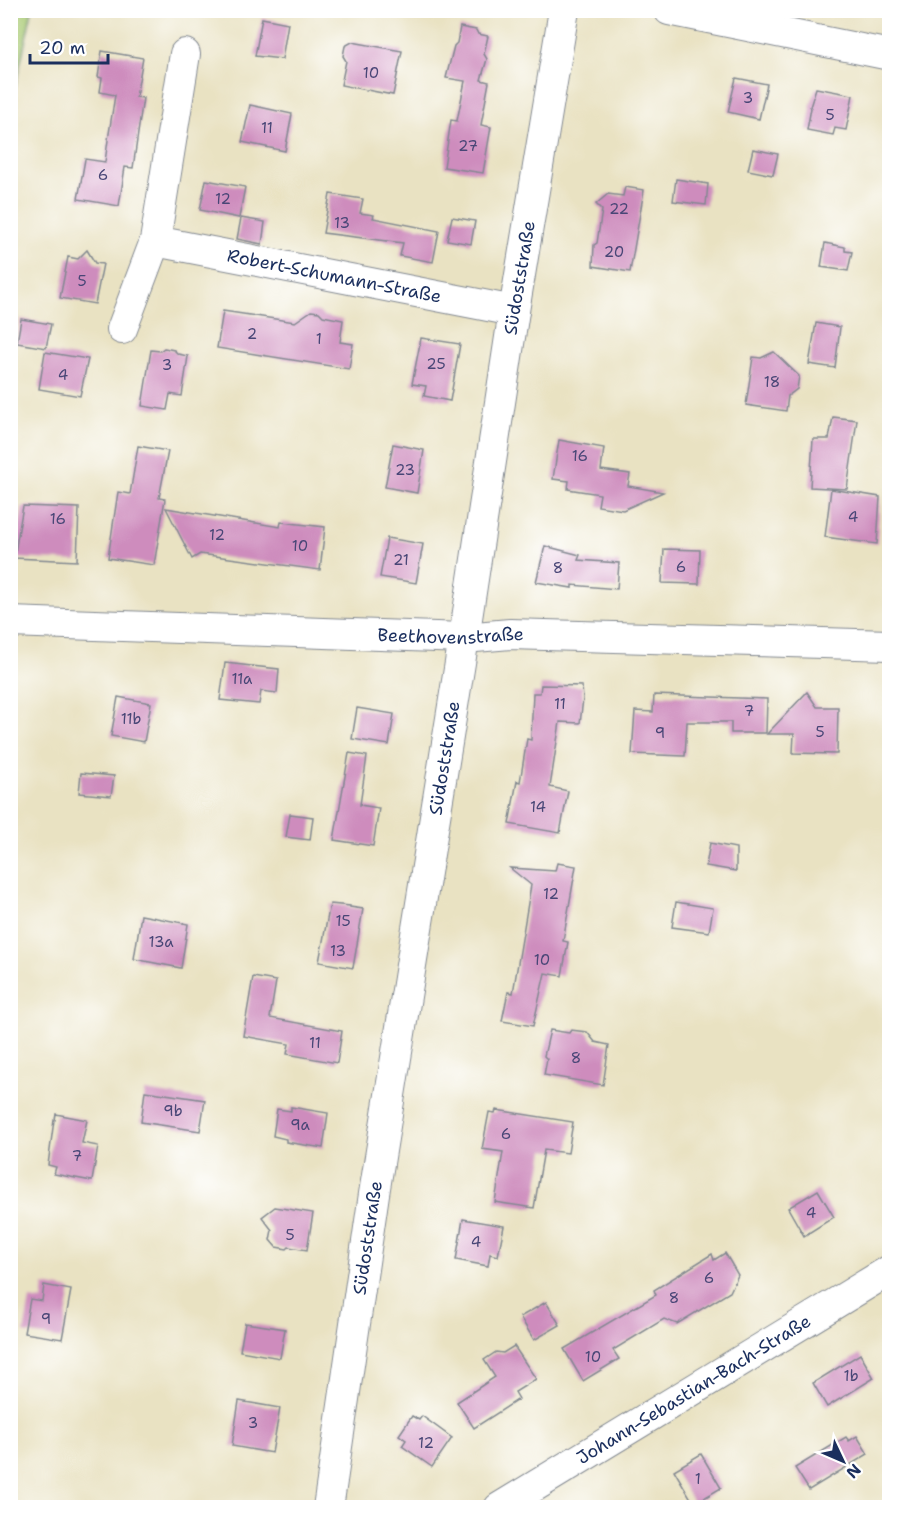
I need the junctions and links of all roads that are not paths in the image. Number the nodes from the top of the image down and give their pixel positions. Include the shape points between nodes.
1 (564, 10) edge
2 (669, 10) edge
3 (185, 54) dead end
4 (890, 56) edge
5 (155, 241) junction
6 (514, 311) junction
7 (122, 329) dead end
8 (10, 622) edge
9 (464, 638) junction
10 (890, 645) edge
11 (890, 1270) edge
12 (328, 1508) edge
13 (499, 1508) edge

1 - 6 street, Südoststraße
2 - 4 street
3 - 5 street
5 - 6 street, Robert-Schumann-Straße
5 - 7 street
6 - 9 street, Südoststraße
8 - 9 street, Beethovenstraße
9 - 10 street, Beethovenstraße via 510,634
9 - 12 street, Südoststraße
11 - 13 street, Johann-Sebastian-Bach-Straße

